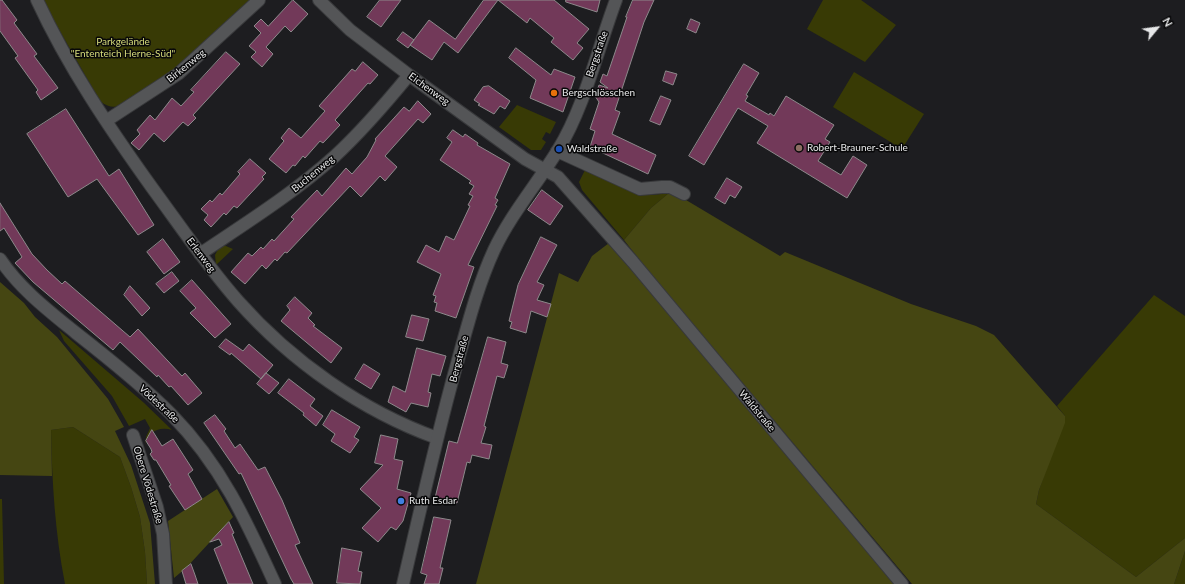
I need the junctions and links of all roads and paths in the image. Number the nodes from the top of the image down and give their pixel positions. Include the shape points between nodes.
1 (37, 0) edge
2 (259, 0) edge
3 (616, 0) edge
4 (325, 2) edge
5 (409, 75) junction
6 (106, 121) junction
7 (557, 151) junction
8 (546, 169) junction
9 (684, 194) dead end
10 (200, 254) junction
11 (0, 259) edge
12 (133, 435) dead end
13 (436, 438) junction
14 (166, 584) edge
15 (275, 584) edge
16 (403, 584) edge
17 (902, 584) edge

1 - 6 street, Erlenweg via 78,77
2 - 6 street, Birkenweg via 178,74
3 - 7 street, Bergstraße via 586,88
4 - 5 street, Eichenweg via 350,30
5 - 8 street, Eichenweg via 525,159
5 - 10 street, Buchenweg via 368,124 319,170
6 - 10 street, Erlenweg
7 - 8 street, Bergstraße
7 - 9 street via 640,189 662,186
8 - 13 street, Bergstraße via 509,222 494,251 470,318
8 - 17 street, Waldstraße via 558,177 618,244
10 - 13 street, Erlenweg via 258,322 318,374 394,422
11 - 15 street, Vödestraße via 42,305 156,400 189,433 227,485
12 - 14 street, Obere Vödestraße via 157,507 166,558
13 - 16 street, Bergstraße

